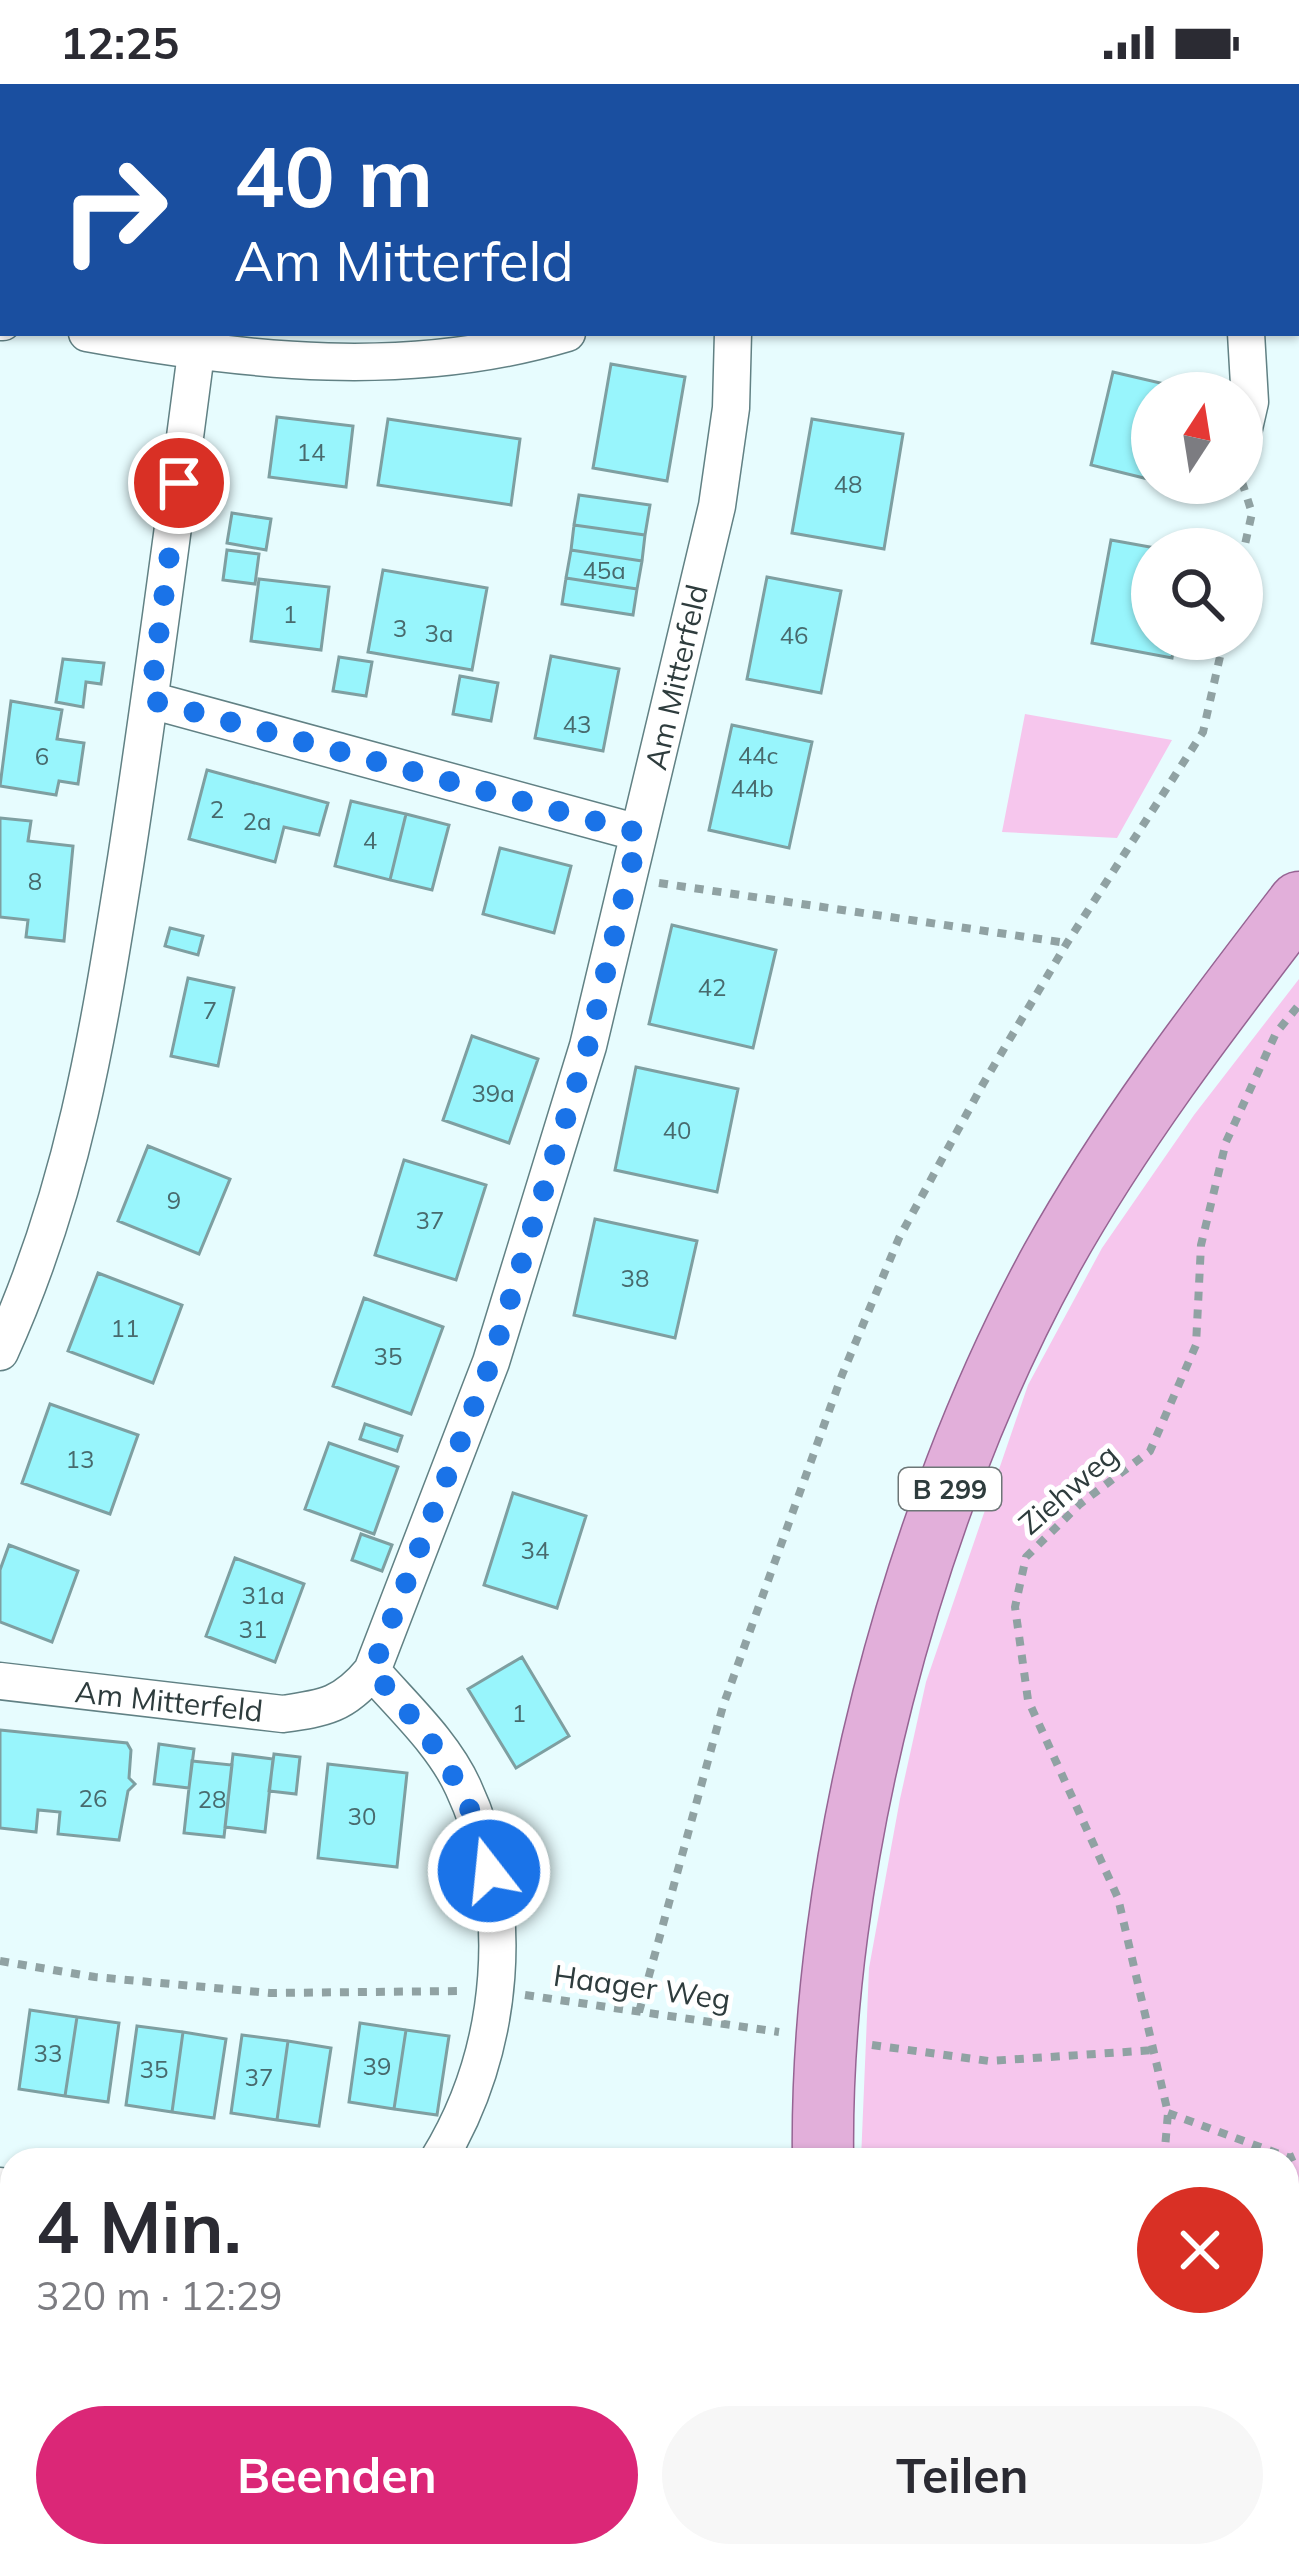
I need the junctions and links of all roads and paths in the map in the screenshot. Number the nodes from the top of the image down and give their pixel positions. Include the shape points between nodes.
1 (103, 336) edge
2 (557, 336) edge
3 (733, 336) edge
4 (1246, 336) edge
5 (196, 353) junction
6 (1248, 372) edge
7 (1219, 660) edge
8 (150, 700) junction
9 (639, 833) junction
10 (627, 878) junction
11 (1299, 902) edge
12 (1066, 944) junction
13 (1299, 1005) edge
14 (0, 1352) edge
15 (372, 1671) junction
16 (0, 1681) edge
17 (0, 1961) edge
18 (421, 1990) dead end
19 (498, 1992) junction
20 (639, 2012) junction
21 (779, 2032) dead end
22 (871, 2044) dead end
23 (1155, 2050) junction
24 (1168, 2113) junction
25 (446, 2148) edge
26 (824, 2148) edge
27 (1165, 2148) edge
28 (1263, 2148) edge

1 - 5 street
2 - 5 street via 507,351 349,365
3 - 9 street, Am Mitterfeld via 717,506
4 - 6 street
5 - 8 street
7 - 12 path via 1203,732
8 - 9 street
8 - 14 street via 73,1158
9 - 10 street, Am Mitterfeld
10 - 12 path
10 - 15 street, Am Mitterfeld via 588,1046 491,1362
11 - 26 main road, B 299 via 1184,1048 1105,1169 1050,1263 969,1436 907,1620 843,1873
12 - 20 path via 899,1238 842,1375 723,1706
13 - 23 path, Ziehweg via 1276,1033 1226,1142 1201,1245 1196,1345 1150,1451 1025,1557 1015,1607 1028,1700 1118,1898
15 - 16 street, Am Mitterfeld via 351,1697 283,1714
15 - 19 street via 462,1785 496,1902
17 - 18 path via 270,1993
19 - 20 path, Haager Weg
19 - 25 street via 465,2117
20 - 21 path, Haager Weg
22 - 23 path via 989,2061
23 - 24 path, Ziehweg
24 - 27 path, Ziehweg
24 - 28 path

